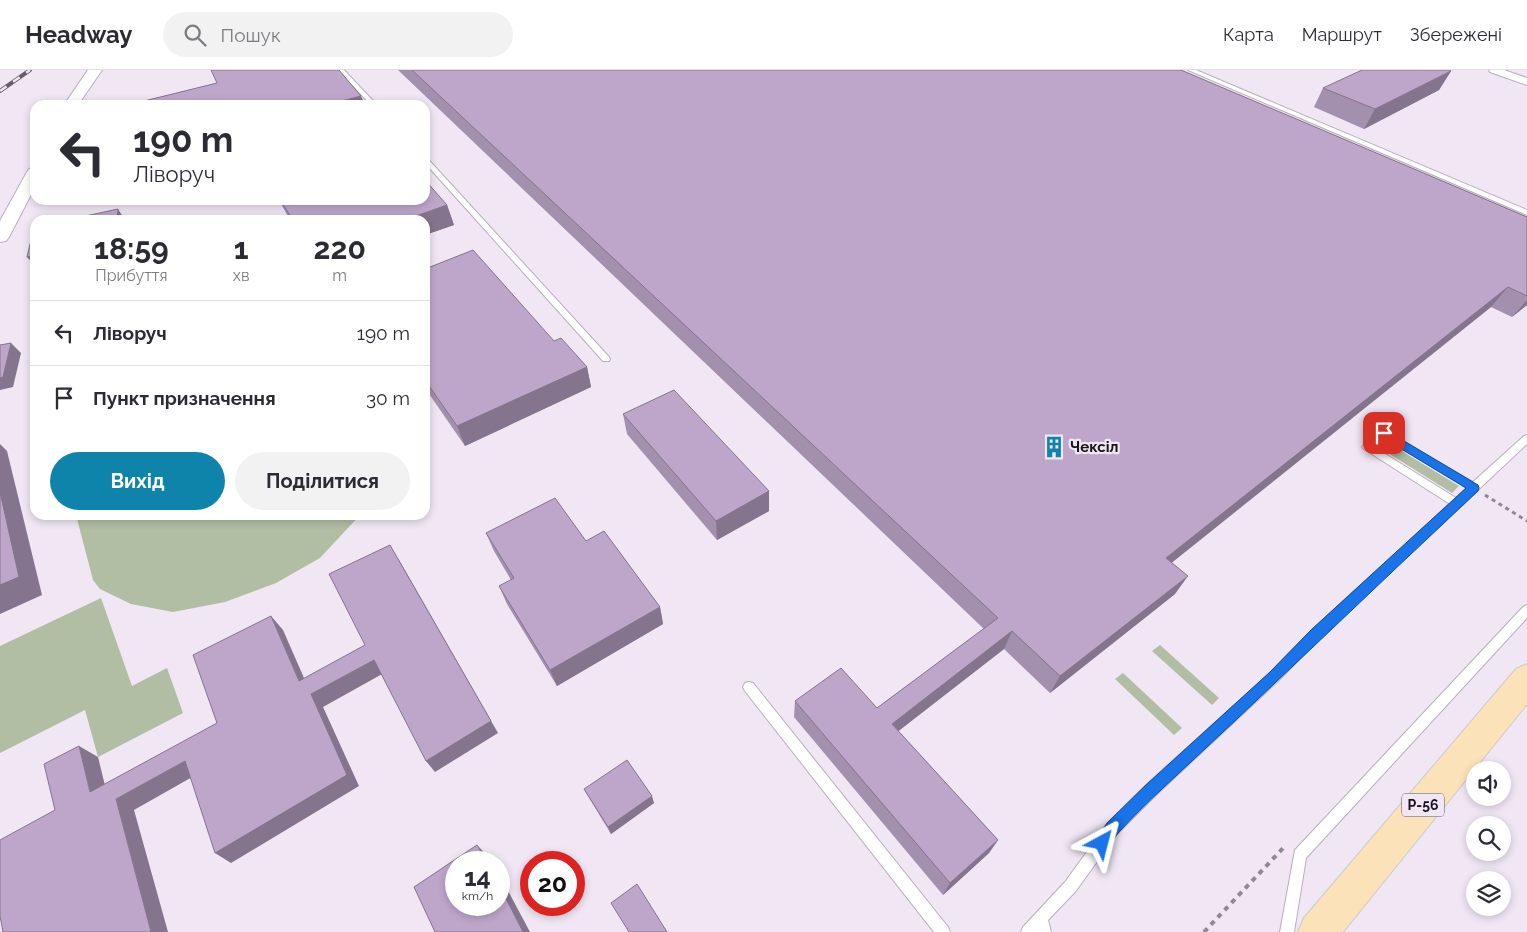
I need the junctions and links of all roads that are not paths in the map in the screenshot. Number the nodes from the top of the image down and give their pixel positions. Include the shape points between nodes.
1 (95, 70) edge
2 (341, 70) edge
3 (1191, 70) edge
4 (1494, 70) edge
5 (1527, 82) edge
6 (74, 100) edge
7 (369, 100) edge
8 (430, 165) edge
9 (30, 181) edge
10 (1527, 213) edge
11 (0, 237) edge
12 (606, 359) dead end
13 (1527, 438) edge
14 (1474, 488) junction
15 (1457, 503) junction
16 (1527, 610) edge
17 (1527, 679) edge
18 (749, 687) dead end
19 (1042, 926) edge
20 (943, 932) edge
21 (1028, 932) edge
22 (1286, 932) edge
23 (1318, 932) edge

1 - 6 street
2 - 7 lane
3 - 10 lane
4 - 5 street
8 - 12 lane
9 - 11 street
13 - 14 lane
14 - 15 lane
14 - 15 lane via 1384,433 1367,447
15 - 19 lane via 1131,809 1112,829
16 - 22 lane via 1300,855
17 - 23 main road, Р-56
18 - 20 lane
19 - 21 lane

